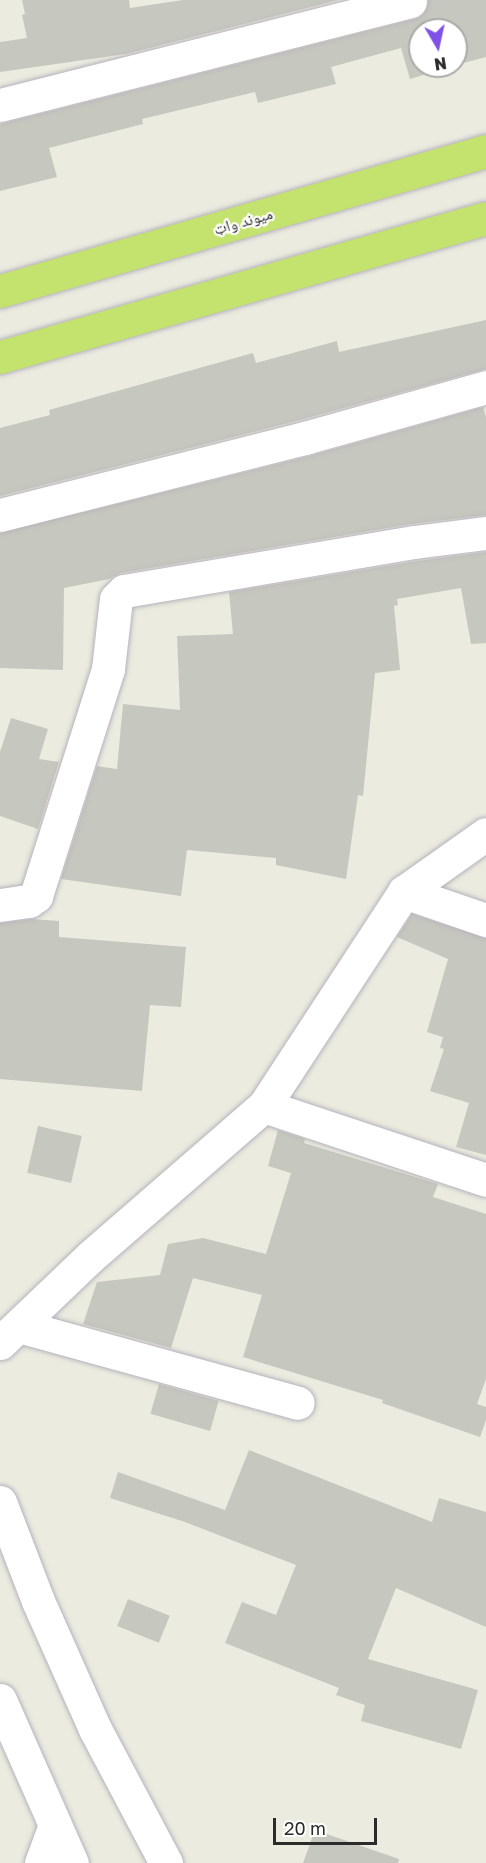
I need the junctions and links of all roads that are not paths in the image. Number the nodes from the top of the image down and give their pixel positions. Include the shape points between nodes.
1 (410, 1) edge
2 (0, 105) edge
3 (486, 151) edge
4 (486, 218) edge
5 (0, 291) edge
6 (0, 357) edge
7 (486, 387) edge
8 (0, 515) edge
9 (486, 532) edge
10 (486, 834) edge
11 (404, 892) junction
12 (0, 905) edge
13 (486, 920) edge
14 (264, 1106) junction
15 (486, 1180) edge
16 (10, 1334) edge
17 (298, 1403) dead end
18 (0, 1502) edge
19 (0, 1700) edge
20 (55, 1825) junction
21 (41, 1863) edge
22 (72, 1863) edge
23 (166, 1863) edge

1 - 2 street
3 - 5 main road, میوند واټ
4 - 6 main road
7 - 8 street via 305,438
9 - 12 street via 124,591 116,599 108,669 36,896 29,901
10 - 11 street
11 - 13 street
11 - 14 street
14 - 15 street
14 - 16 street via 90,1257
16 - 17 street
18 - 23 street via 38,1601 95,1729
19 - 20 street
20 - 21 street
20 - 22 street

